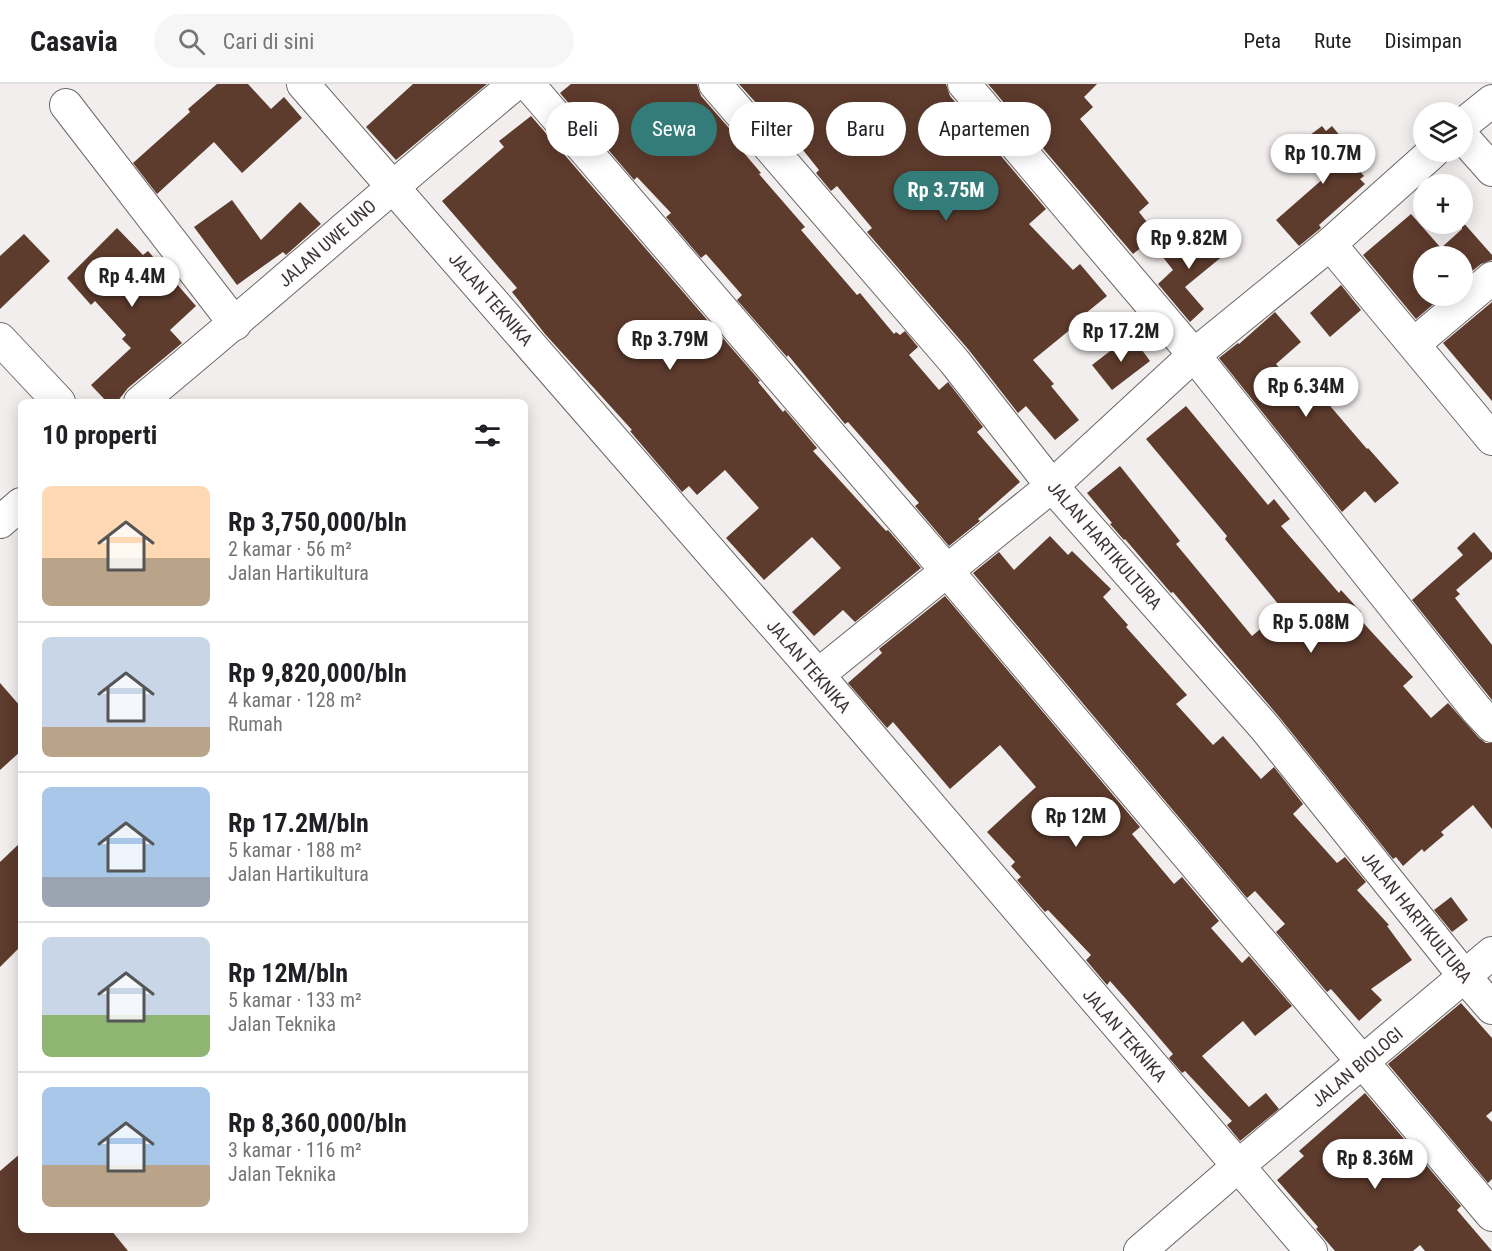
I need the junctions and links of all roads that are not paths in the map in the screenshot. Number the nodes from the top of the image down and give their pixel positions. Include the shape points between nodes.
1 (303, 84) edge
2 (515, 84) edge
3 (528, 84) edge
4 (715, 84) edge
5 (964, 84) edge
6 (1492, 101) edge
7 (66, 105) dead end
8 (1473, 116) edge
9 (1473, 148) edge
10 (1422, 162) edge
11 (1492, 170) edge
12 (392, 185) junction
13 (1330, 244) junction
14 (1492, 278) edge
15 (235, 324) junction
16 (0, 339) edge
17 (1414, 344) junction
18 (1194, 355) junction
19 (56, 399) edge
20 (144, 399) edge
21 (1492, 439) edge
22 (1052, 486) junction
23 (18, 507) edge
24 (0, 522) edge
25 (948, 572) junction
26 (818, 675) junction
27 (1492, 726) edge
28 (1492, 954) edge
29 (1465, 977) junction
30 (1492, 1008) edge
31 (1362, 1063) junction
32 (1237, 1167) junction
33 (1492, 1215) edge
34 (1140, 1251) edge
35 (1311, 1251) edge

1 - 12 street, JALAN TEKNIKA
2 - 12 street, JALAN UWE UNO
3 - 25 street
4 - 22 street, JALAN HARTIKULTURA via 954,361
5 - 18 street
6 - 8 street
7 - 15 street
9 - 11 street
10 - 13 street
12 - 15 street, JALAN UWE UNO
12 - 26 street, JALAN TEKNIKA
13 - 17 street
13 - 18 street
14 - 17 street
15 - 20 street, JALAN UWE UNO
16 - 19 street
17 - 21 street
18 - 22 street
18 - 27 street
22 - 25 street
22 - 29 street, JALAN HARTIKULTURA via 1266,729
23 - 24 street
25 - 26 street
25 - 31 street
26 - 32 street, JALAN TEKNIKA
28 - 29 street, JALAN BIOLOGI
29 - 30 street, JALAN HARTIKULTURA
29 - 31 street, JALAN BIOLOGI
31 - 32 street, JALAN BIOLOGI
31 - 33 street
32 - 34 street, JALAN BIOLOGI
32 - 35 street, JALAN TEKNIKA

